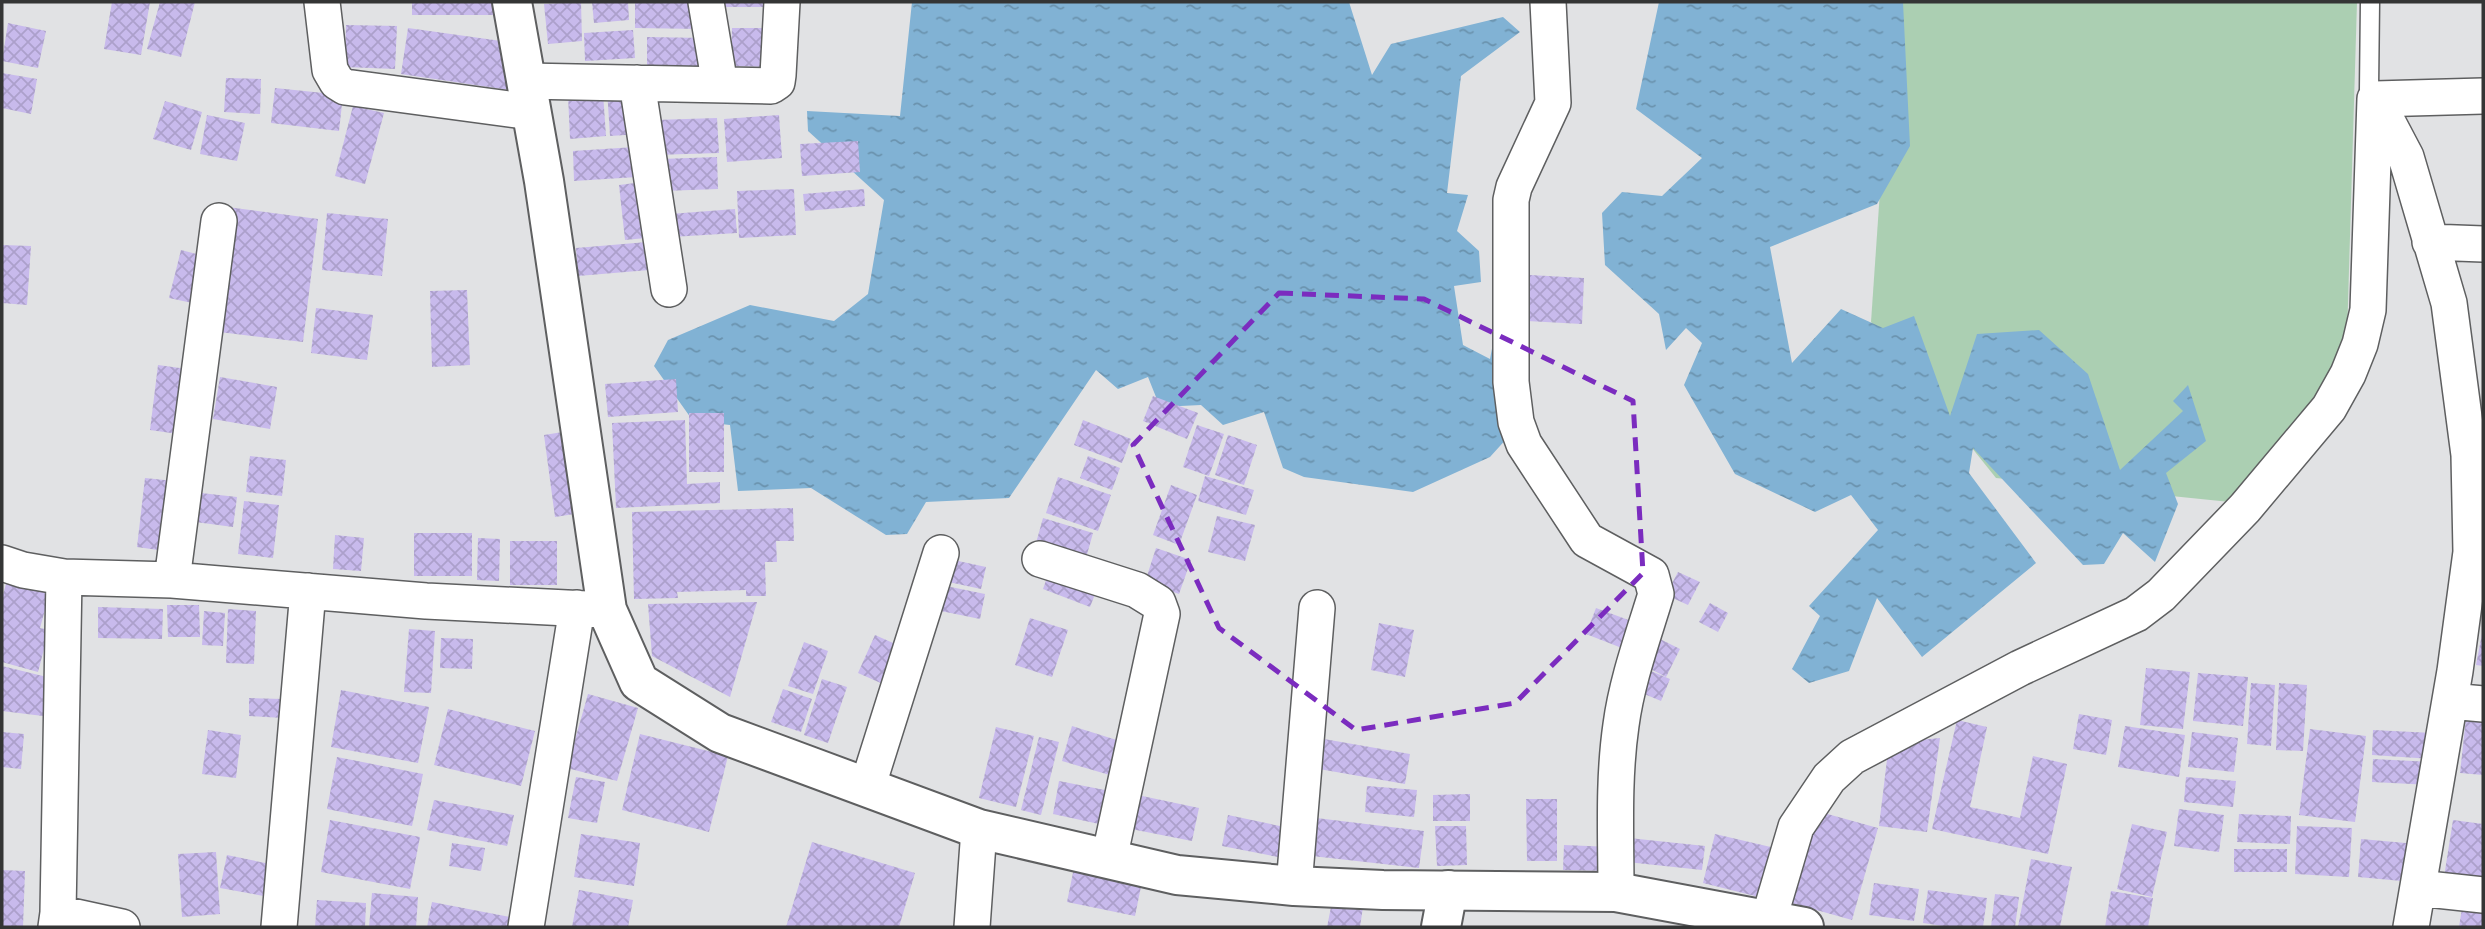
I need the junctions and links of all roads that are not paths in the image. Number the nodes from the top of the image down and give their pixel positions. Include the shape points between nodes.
1 (322, 2) edge
2 (512, 2) edge
3 (706, 2) edge
4 (782, 2) edge
5 (1548, 2) edge
6 (2370, 2) edge
7 (637, 83) junction
8 (720, 85) junction
9 (2372, 94) junction
10 (529, 96) junction
11 (2483, 96) edge
12 (219, 221) dead end
13 (2430, 242) junction
14 (2483, 244) edge
15 (669, 289) dead end
16 (941, 553) dead end
17 (1040, 559) dead end
18 (2, 563) edge
19 (64, 577) junction
20 (172, 580) junction
21 (308, 591) junction
22 (1317, 608) dead end
23 (592, 609) junction
24 (2466, 702) edge
25 (867, 788) junction
26 (979, 829) junction
27 (1109, 859) junction
28 (1294, 886) junction
29 (2418, 888) junction
30 (1448, 890) junction
31 (1616, 892) junction
32 (2483, 895) edge
33 (57, 920) edge
34 (1786, 925) edge
35 (122, 927) edge
36 (279, 927) edge
37 (526, 927) edge
38 (972, 927) edge
39 (1441, 927) edge
40 (2411, 927) edge

1 - 10 street via 330,70 345,87
2 - 10 main road
3 - 8 street
4 - 8 street via 777,82 771,86
5 - 31 street via 1553,103 1511,200 1511,382 1524,444 1587,540 1651,575 1656,587 1621,723
6 - 9 lane
7 - 8 street
7 - 10 street
7 - 15 street
9 - 11 street
9 - 13 street via 2406,157
9 - 34 street via 2368,310 2356,354 2329,408 2245,508 2161,595 2136,614 2020,668 1852,757 1829,778 1796,827
10 - 23 main road via 544,181
12 - 20 street
13 - 14 street
13 - 24 street via 2449,303 2469,455
16 - 25 street
17 - 27 street via 1137,590 1158,604 1162,614
18 - 19 street
19 - 20 street
19 - 33 street
20 - 21 street
21 - 23 street
21 - 36 street
22 - 28 street
23 - 25 main road via 639,682 720,733
23 - 37 street
24 - 29 street
25 - 26 main road
26 - 27 main road
26 - 38 street
27 - 28 main road via 1177,876
28 - 30 main road
29 - 32 street
29 - 40 street
30 - 31 main road
30 - 39 main road
31 - 34 main road
33 - 35 street

